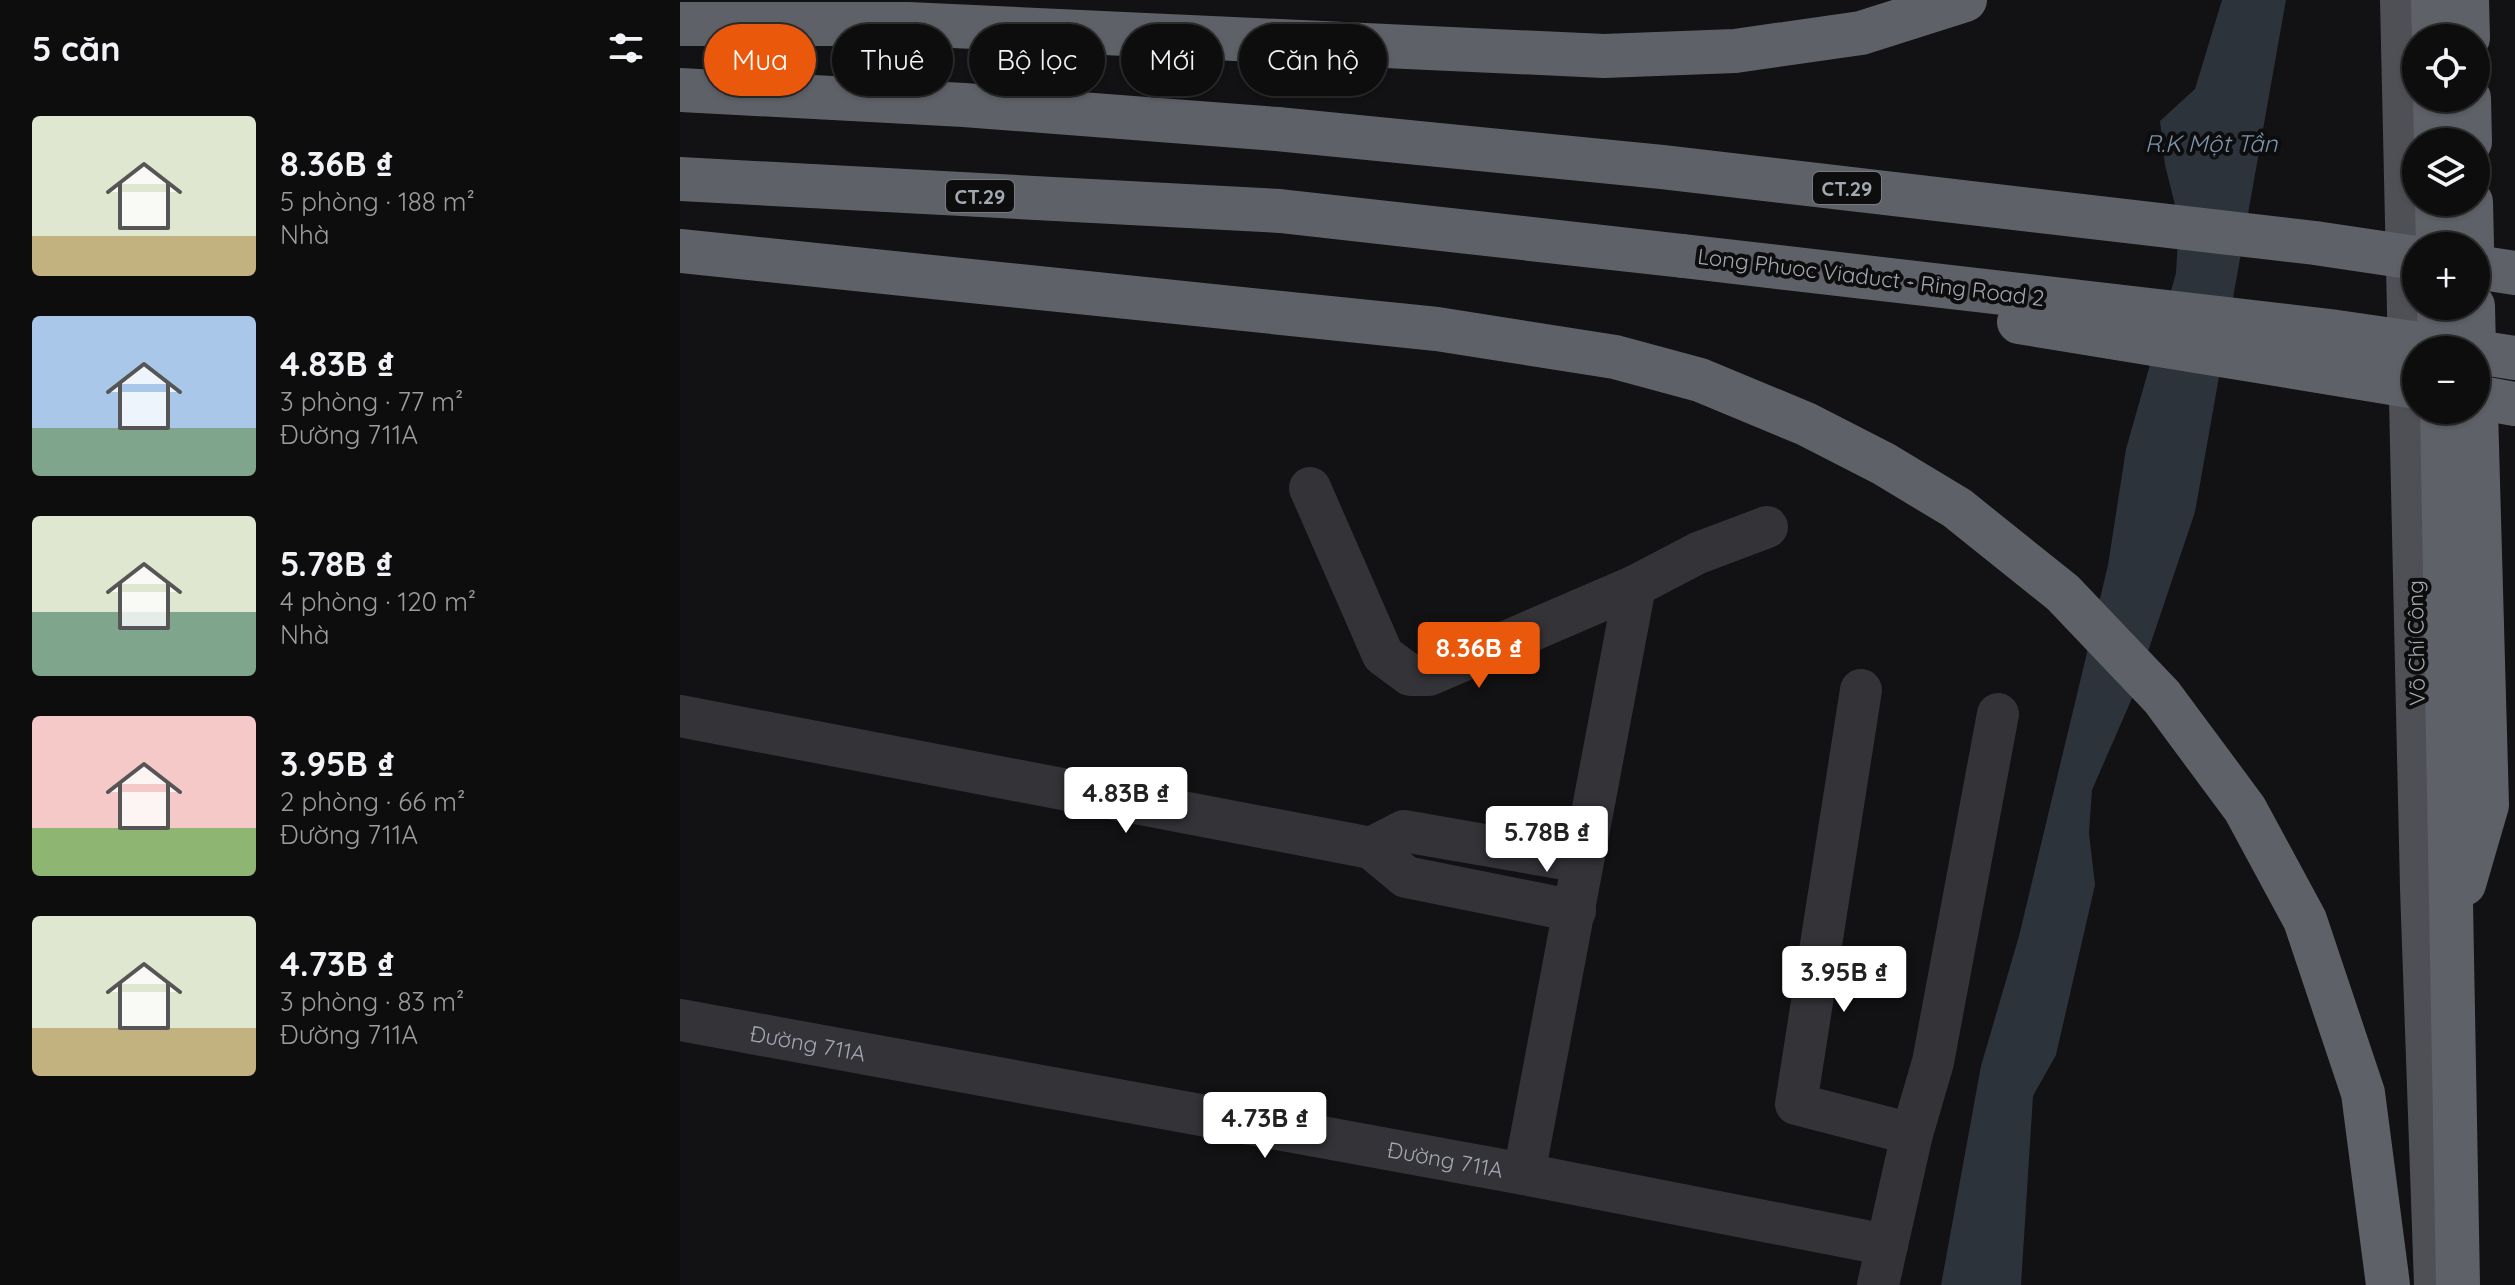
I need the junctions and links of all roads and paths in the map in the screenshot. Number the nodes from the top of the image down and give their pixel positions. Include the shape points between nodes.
1 (1965, 0) edge
2 (2402, 0) edge
3 (2433, 0) edge
4 (2467, 0) edge
5 (680, 24) edge
6 (2434, 24) edge
7 (2468, 24) edge
8 (680, 90) edge
9 (680, 179) edge
10 (680, 251) edge
11 (1683, 256) junction
12 (2402, 256) edge
13 (2490, 269) edge
14 (2515, 273) edge
15 (2402, 341) edge
16 (2490, 354) edge
17 (2515, 358) edge
18 (2402, 385) edge
19 (2490, 400) edge
20 (2515, 404) edge
21 (2442, 424) edge
22 (2476, 424) edge
23 (1310, 488) dead end
24 (1767, 527) dead end
25 (1635, 586) junction
26 (1861, 690) dead end
27 (1998, 714) dead end
28 (680, 716) edge
29 (1371, 848) junction
30 (1582, 862) junction
31 (1575, 911) junction
32 (2452, 924) junction
33 (680, 1020) edge
34 (1912, 1134) junction
35 (1524, 1174) junction
36 (1887, 1245) junction
37 (1878, 1285) edge
38 (2388, 1285) edge
39 (2436, 1285) edge
40 (2458, 1285) edge

1 - 5 highway via 1861,33 1735,51 1604,56 908,24
2 - 39 main road, Võ Chí Công
3 - 6 highway
4 - 7 highway
8 - 12 highway, CT.29, bridge via 1277,129 1662,167
9 - 11 highway, Long Phuoc Viaduct - Ring Road 2 / CT.29 via 1280,211
10 - 38 highway via 1437,329 1615,357 1700,380 1806,424 1957,508 2063,593 2162,697 2245,809 2305,920 2363,1093
11 - 15 highway, Long Phuoc Viaduct - Ring Road 2 / CT.29, bridge
11 - 18 highway, bridge via 2042,327
13 - 14 highway
16 - 17 highway
19 - 20 highway
21 - 32 highway, Võ Chí Công
22 - 32 highway, Võ Chí Công via 2487,805
23 - 25 street via 1383,655 1410,675 1429,675
24 - 25 street via 1698,553
25 - 30 street
26 - 34 street via 1796,1104
27 - 34 street via 1933,1062
28 - 29 street
29 - 30 street via 1404,831
29 - 31 street via 1406,877
30 - 31 street
31 - 35 street
32 - 40 highway, Võ Chí Công
33 - 35 street, Đường 711A
34 - 36 street
35 - 36 street, Đường 711A
36 - 37 street

